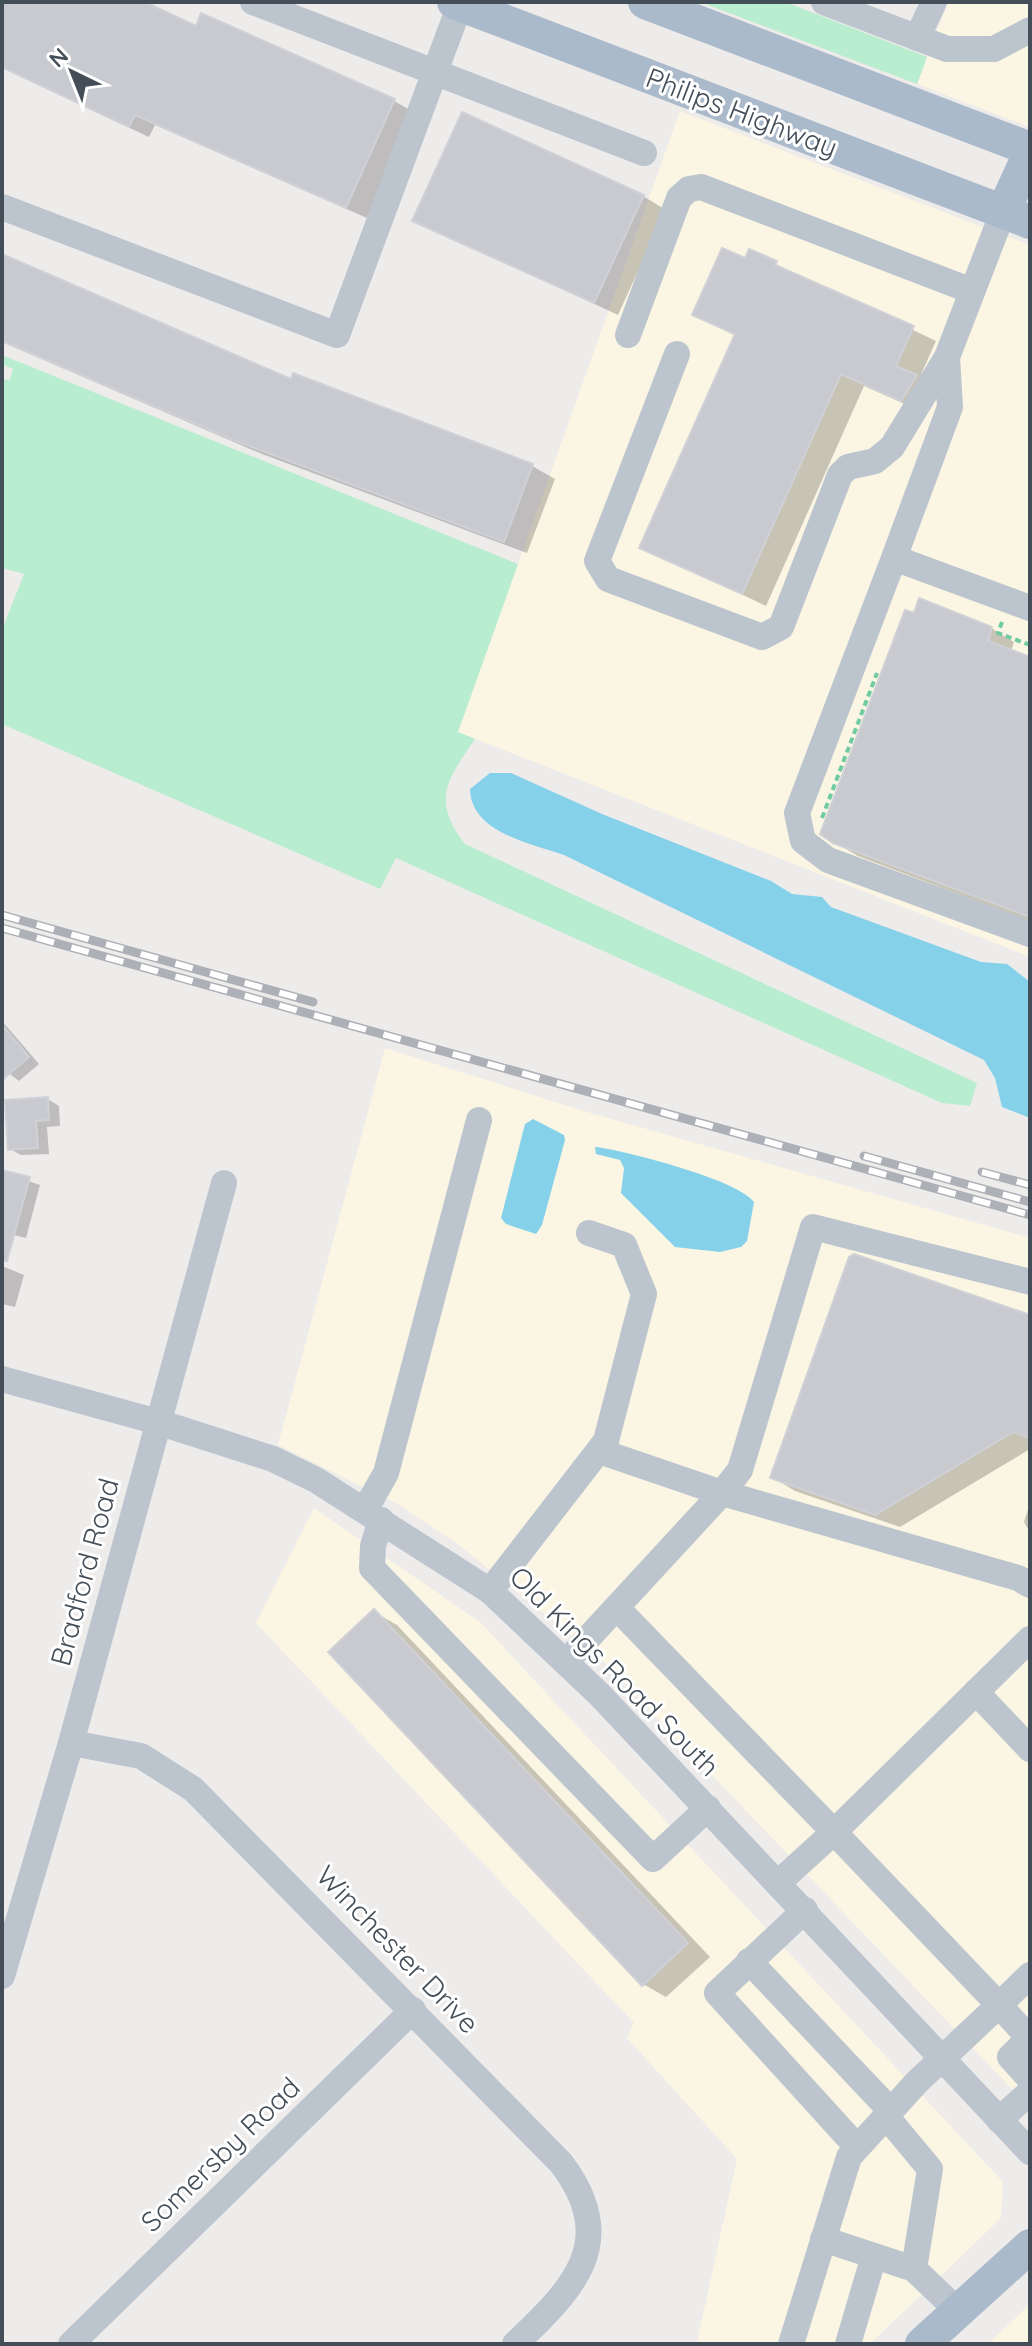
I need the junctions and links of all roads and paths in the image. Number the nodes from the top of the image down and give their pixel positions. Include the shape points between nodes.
1 (253, 2) edge
2 (645, 2) edge
3 (824, 2) edge
4 (934, 2) edge
5 (458, 3) edge
6 (880, 12) edge
7 (1030, 30) edge
8 (917, 38) junction
9 (435, 71) junction
10 (1030, 151) edge
11 (644, 153) dead end
12 (2, 207) edge
13 (1016, 217) edge
14 (972, 291) junction
15 (628, 335) dead end
16 (677, 354) dead end
17 (947, 357) junction
18 (894, 558) junction
19 (1030, 608) edge
20 (1004, 615) dead end
21 (1030, 645) edge
22 (877, 672) dead end
23 (811, 847) junction
24 (1030, 934) edge
25 (479, 1120) dead end
26 (224, 1183) dead end
27 (589, 1233) dead end
28 (1030, 1282) edge
29 (2, 1379) edge
30 (158, 1422) junction
31 (599, 1451) junction
32 (722, 1493) junction
33 (373, 1515) junction
34 (1030, 1585) edge
35 (490, 1591) junction
36 (617, 1608) junction
37 (1030, 1639) edge
38 (566, 1662) junction
39 (976, 1692) junction
40 (71, 1743) junction
41 (1030, 1749) edge
42 (708, 1808) junction
43 (834, 1832) junction
44 (778, 1883) junction
45 (805, 1910) junction
46 (749, 1961) junction
47 (1030, 1975) edge
48 (2, 1976) edge
49 (999, 2005) junction
50 (413, 2010) junction
51 (1030, 2038) edge
52 (942, 2059) junction
53 (1030, 2079) edge
54 (1030, 2092) edge
55 (888, 2113) junction
56 (999, 2120) junction
57 (857, 2147) junction
58 (1030, 2152) edge
59 (823, 2239) junction
60 (1030, 2246) edge
61 (874, 2256) junction
62 (914, 2269) junction
63 (958, 2311) junction
64 (928, 2342) edge
65 (71, 2344) edge
66 (515, 2344) edge
67 (791, 2344) edge
68 (848, 2344) edge

1 - 9 street
2 - 10 main road
3 - 6 street
4 - 8 street
5 - 9 street
5 - 13 main road, Philips Highway
6 - 8 street
7 - 8 street via 994,49 947,49
9 - 11 street
9 - 12 street via 337,335
10 - 13 main road
13 - 14 street
14 - 15 street via 701,187 679,198
14 - 17 street
16 - 17 street via 597,561 608,579 762,637 781,627 840,475 848,467 875,461 892,447
17 - 18 street via 950,407
18 - 19 street
18 - 23 street via 797,813 803,841
20 - 21 path via 998,633
22 - 23 path
23 - 24 street via 828,860
25 - 33 street
26 - 30 street, Bradford Road
27 - 31 street via 624,1245 644,1294
28 - 32 street via 813,1227 740,1470
29 - 30 street, Old Kings Road South
30 - 33 street, Old Kings Road South via 273,1459
30 - 40 street, Bradford Road
31 - 32 street
31 - 35 street
32 - 34 street
32 - 36 street
33 - 35 street, Old Kings Road South
33 - 42 street via 372,1568 653,1859
35 - 38 street, Old Kings Road South
36 - 38 street
36 - 43 street
37 - 39 street
38 - 42 street, Old Kings Road South
39 - 41 street
39 - 43 street
40 - 48 street, Bradford Road
40 - 50 street, Winchester Drive via 141,1756 193,1789
42 - 44 street, Old Kings Road South
43 - 44 street
43 - 49 street
44 - 45 street, Old Kings Road South
45 - 46 street
45 - 52 street, Old Kings Road South
46 - 55 street
46 - 57 street via 717,1993
47 - 49 street
49 - 51 street
49 - 52 street
50 - 65 street, Somersby Road
50 - 66 street, Winchester Drive via 579,2186 587,2215 587,2249 577,2277 565,2297
51 - 53 street via 1010,2057
52 - 55 street
52 - 56 street, Old Kings Road South
54 - 56 street
55 - 57 street
55 - 62 street via 930,2169
56 - 58 street, Old Kings Road South
57 - 59 street via 849,2157
59 - 61 street
59 - 67 street
60 - 63 main road
61 - 62 street
61 - 68 street
62 - 63 street
63 - 64 main road

